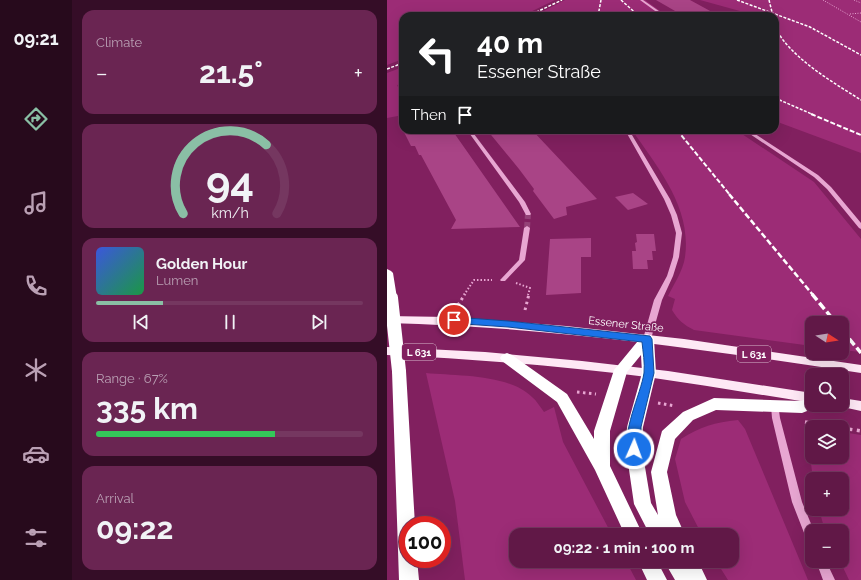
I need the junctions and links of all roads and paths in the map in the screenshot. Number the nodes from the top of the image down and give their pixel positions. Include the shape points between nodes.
1 (641, 0) edge
2 (823, 0) edge
3 (855, 0) edge
4 (861, 3) edge
5 (658, 12) edge
6 (861, 13) edge
7 (848, 14) junction
8 (861, 22) edge
9 (472, 134) edge
10 (629, 134) edge
11 (753, 134) edge
12 (528, 214) tunnel mouth
13 (861, 227) edge
14 (527, 228) tunnel mouth
15 (387, 273) edge
16 (503, 280) dead end
17 (387, 319) edge
18 (647, 339) junction
19 (387, 351) edge
20 (507, 358) junction
21 (861, 369) edge
22 (621, 370) junction
23 (649, 373) junction
24 (558, 396) junction
25 (613, 397) junction
26 (805, 397) edge
27 (642, 401) junction
28 (849, 404) edge
29 (805, 405) edge
30 (675, 406) dead end
31 (775, 406) junction
32 (861, 406) edge
33 (849, 429) edge
34 (861, 431) edge
35 (602, 466) junction
36 (806, 524) edge
37 (631, 528) edge
38 (655, 528) edge
39 (673, 528) edge
40 (651, 568) edge
41 (678, 568) edge
42 (691, 568) edge
43 (824, 568) edge
44 (409, 580) edge
45 (657, 580) edge
46 (687, 580) edge
47 (697, 580) edge
48 (829, 580) edge

1 - 5 street
2 - 7 path
3 - 4 path
6 - 7 path
7 - 8 path
9 - 12 street
10 - 18 street via 667,199 679,233 677,257 658,300
11 - 13 street via 816,176
14 - 16 street via 522,260
15 - 44 highway, bridge via 399,371
17 - 18 main road, Essener Straße / L 631 via 508,324
18 - 21 main road, Essener Straße / L 631
18 - 22 highway
18 - 23 highway
19 - 20 main road, L 631
20 - 22 main road, L 631
20 - 24 highway
22 - 23 main road, L 631
22 - 25 highway
23 - 26 main road, L 631
23 - 27 highway
24 - 25 path via 570,391
24 - 35 highway via 562,398
25 - 35 highway via 602,430
27 - 30 path
27 - 38 highway via 635,427 634,449 643,504
28 - 32 main road
29 - 31 highway
31 - 36 street via 797,502
31 - 39 highway via 714,404 688,416 668,436 659,472 667,516
33 - 34 path
35 - 37 highway
40 - 45 highway
41 - 46 highway
42 - 47 highway
43 - 48 street

